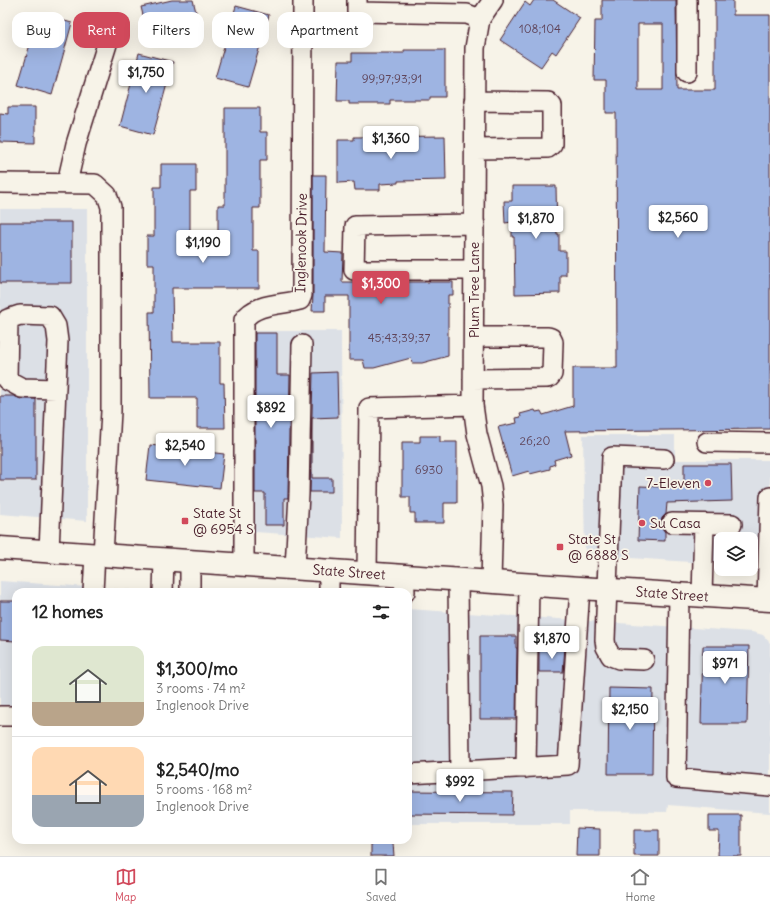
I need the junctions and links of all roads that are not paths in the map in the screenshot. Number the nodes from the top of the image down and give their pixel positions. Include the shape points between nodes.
1 (303, 0) edge
2 (358, 0) edge
3 (493, 0) edge
4 (687, 0) edge
5 (480, 19) junction
6 (106, 48) edge
7 (687, 72) dead end
8 (474, 101) junction
9 (475, 148) junction
10 (0, 183) edge
11 (67, 183) junction
12 (475, 224) junction
13 (474, 270) junction
14 (4, 319) edge
15 (474, 337) junction
16 (302, 344) dead end
17 (473, 379) junction
18 (56, 389) junction
19 (473, 405) junction
20 (707, 442) dead end
21 (770, 443) edge
22 (664, 459) dead end
23 (770, 497) edge
24 (672, 523) dead end
25 (704, 524) junction
26 (732, 524) dead end
27 (0, 548) edge
28 (49, 551) junction
29 (99, 555) junction
30 (164, 559) junction
31 (190, 561) junction
32 (244, 565) junction
33 (295, 568) junction
34 (329, 570) junction
35 (367, 573) junction
36 (458, 580) junction
37 (491, 582) junction
38 (405, 584) edge
39 (529, 584) junction
40 (94, 588) edge
41 (163, 588) edge
42 (190, 588) edge
43 (329, 588) edge
44 (580, 588) junction
45 (606, 590) junction
46 (679, 595) junction
47 (702, 596) junction
48 (768, 600) edge
49 (644, 660) dead end
50 (0, 716) edge
51 (12, 716) edge
52 (526, 768) junction
53 (460, 772) junction
54 (412, 774) edge
55 (770, 786) edge

1 - 32 street, Inglenook Drive via 302,294 300,300 267,306 248,314 244,320
2 - 5 street via 357,12 467,14
3 - 5 street, Plum Tree Lane
4 - 7 street
5 - 8 street, Plum Tree Lane via 475,48
6 - 11 street via 76,144
8 - 9 street, Plum Tree Lane
8 - 9 street via 548,102 552,106 552,144 548,148
9 - 12 street, Plum Tree Lane
10 - 11 street
11 - 29 street via 95,184 107,194 111,207 111,411
12 - 13 street, Plum Tree Lane
12 - 13 street via 355,226 354,270
13 - 15 street, Plum Tree Lane
14 - 18 street via 7,380 22,388
14 - 18 street via 20,315 50,316 56,326 58,341
15 - 17 street, Plum Tree Lane
15 - 17 street via 548,337 553,342 550,377
16 - 33 street
17 - 19 street, Plum Tree Lane
18 - 28 street
19 - 35 street via 369,408
19 - 37 street, Plum Tree Lane via 493,505
20 - 21 street
22 - 45 street via 612,457
23 - 48 street
24 - 25 street
25 - 26 street
25 - 47 street
27 - 28 main road, State Street
28 - 29 main road, State Street
29 - 30 main road, State Street
29 - 40 street
30 - 31 main road, State Street
30 - 41 street
31 - 32 main road, State Street
31 - 42 street
32 - 33 main road, State Street
33 - 34 main road, State Street
34 - 35 main road, State Street
34 - 43 street
35 - 38 main road, State Street
36 - 37 main road, State Street
36 - 38 main road, State Street
36 - 53 street
37 - 39 main road, State Street
39 - 44 main road, State Street
39 - 52 street
44 - 45 main road, State Street
44 - 52 street via 568,766
45 - 46 main road, State Street
45 - 49 street via 606,647 611,656 619,659
46 - 47 main road, State Street
46 - 55 street via 676,778
47 - 48 main road, State Street
50 - 51 street
52 - 53 street
53 - 54 street

